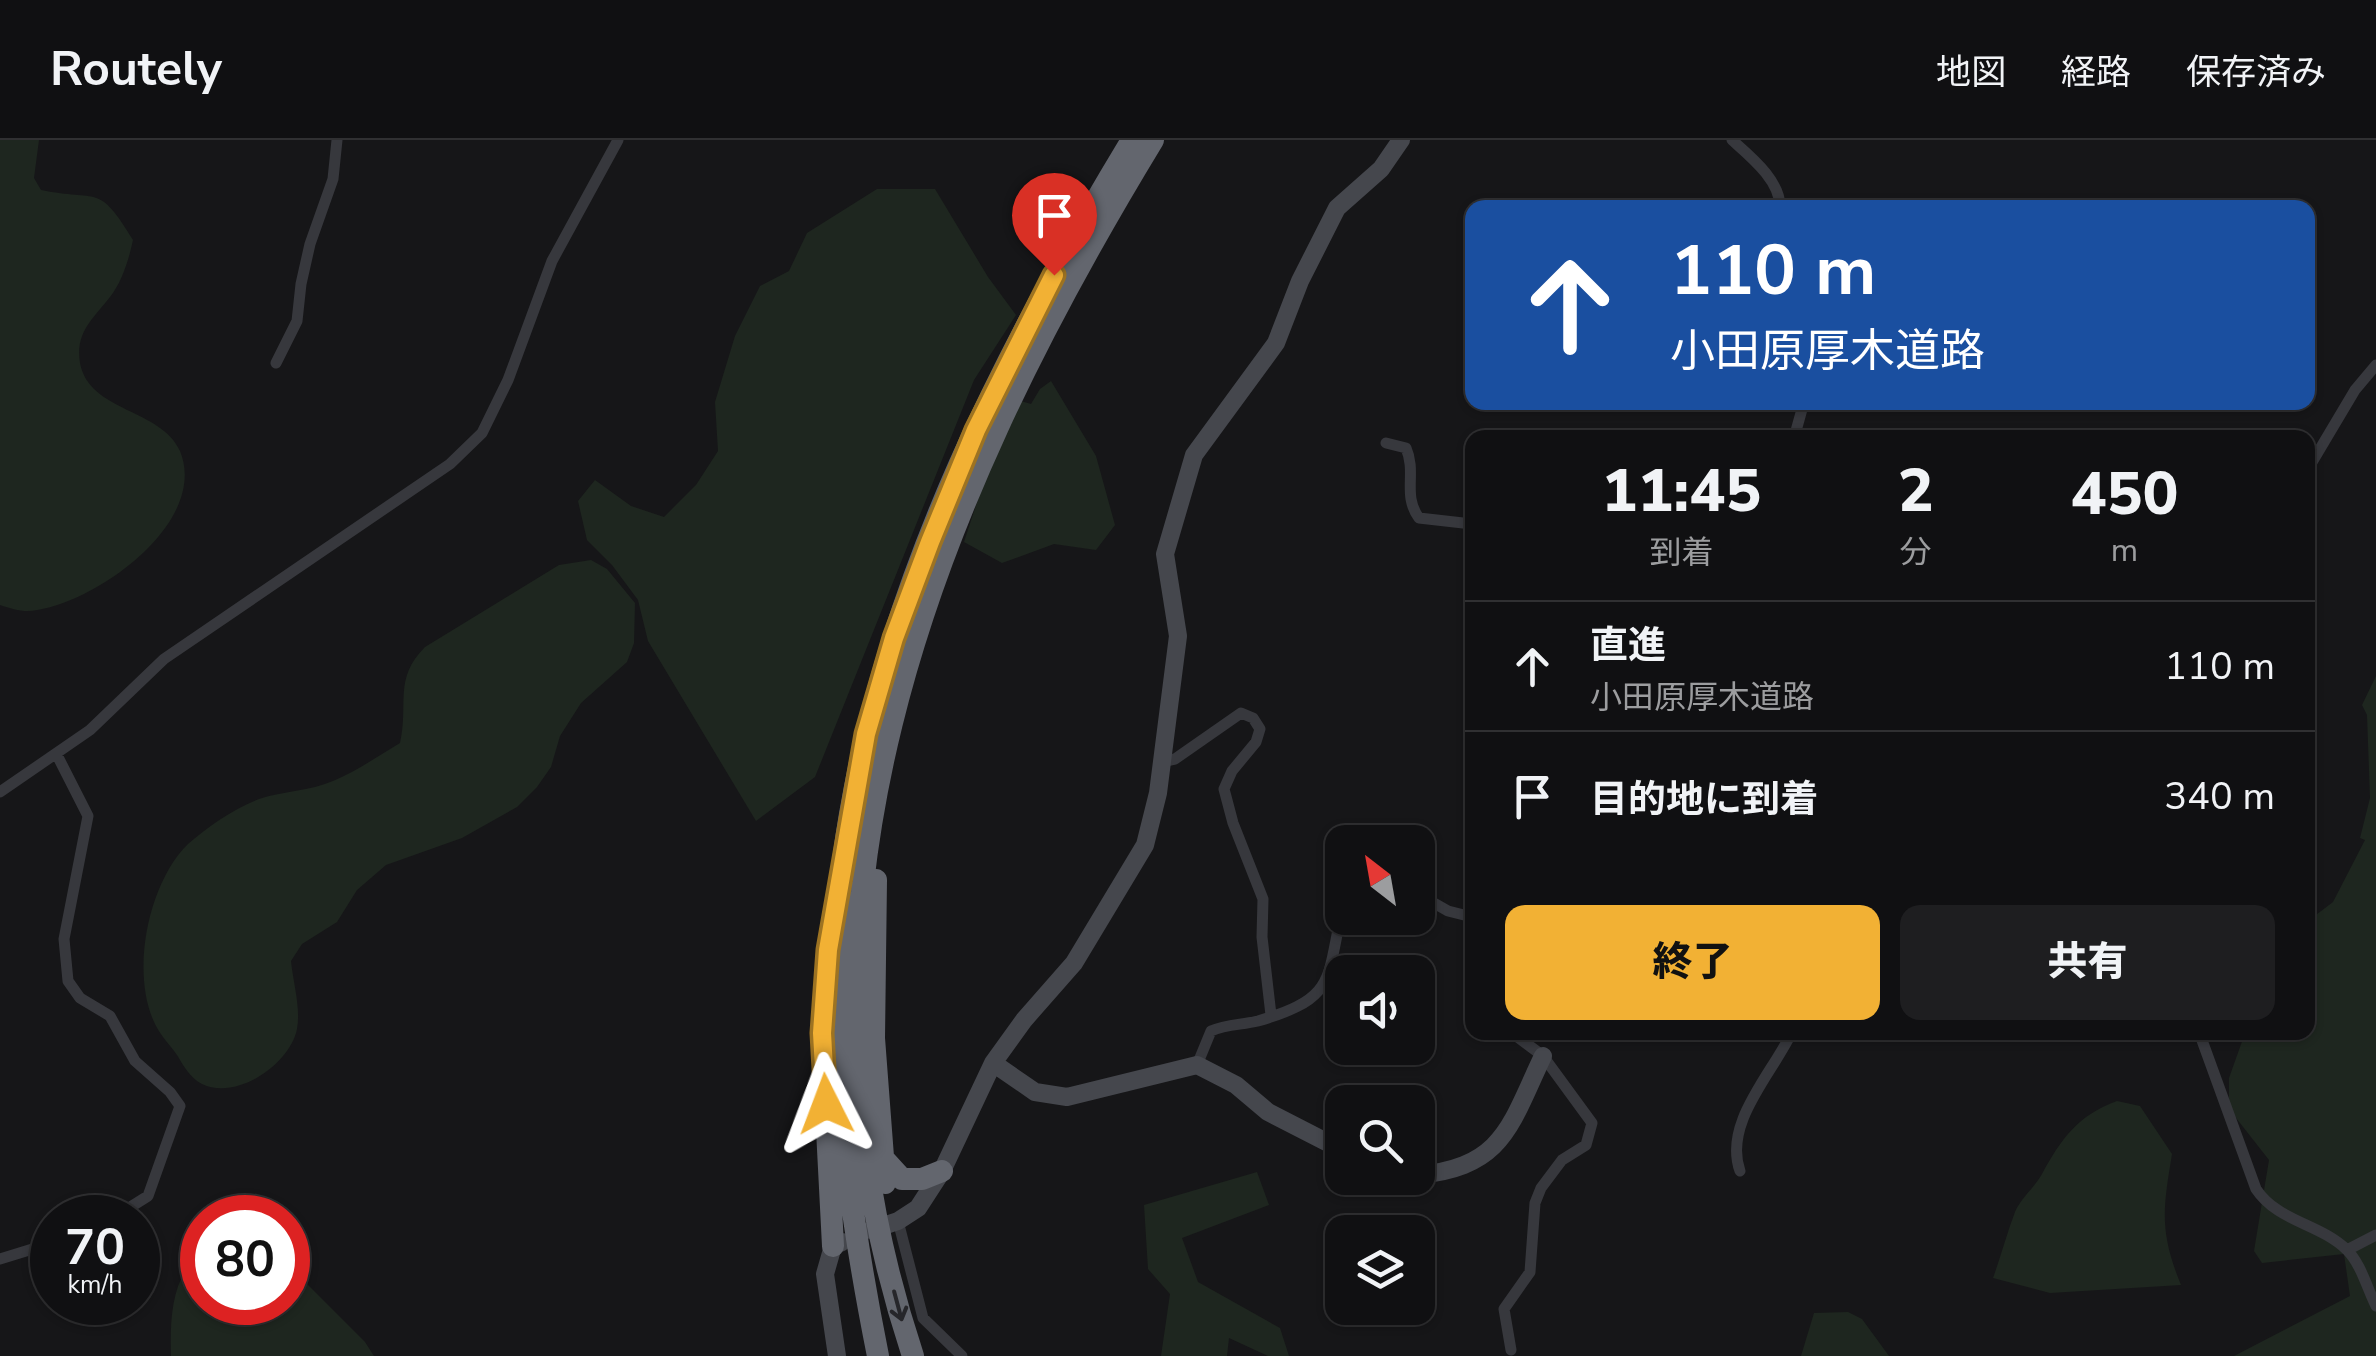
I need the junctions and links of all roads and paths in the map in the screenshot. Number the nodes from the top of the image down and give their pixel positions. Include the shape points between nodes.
1 (337, 140) edge
2 (618, 140) edge
3 (1132, 140) edge
4 (1153, 140) edge
5 (1401, 140) edge
6 (1732, 140) edge
7 (1780, 200) edge
8 (276, 364) dead end
9 (2376, 365) edge
10 (1386, 444) dead end
11 (2315, 457) edge
12 (1465, 523) edge
13 (908, 654) junction
14 (57, 754) junction
15 (1161, 762) junction
16 (0, 792) edge
17 (841, 888) junction
18 (1435, 904) edge
19 (1465, 915) edge
20 (1339, 935) edge
21 (1271, 1015) junction
22 (1521, 1040) edge
23 (1788, 1040) edge
24 (2202, 1040) edge
25 (1542, 1056) junction
26 (848, 1063) junction
27 (993, 1064) junction
28 (1196, 1065) junction
29 (1325, 1141) edge
30 (881, 1156) junction
31 (942, 1171) junction
32 (1435, 1171) edge
33 (1740, 1171) dead end
34 (148, 1195) edge
35 (895, 1222) junction
36 (2376, 1235) edge
37 (833, 1246) junction
38 (30, 1250) edge
39 (2347, 1250) junction
40 (872, 1258) junction
41 (0, 1260) edge
42 (2376, 1306) edge
43 (1511, 1350) dead end
44 (837, 1356) edge
45 (878, 1356) edge
46 (913, 1356) edge
47 (962, 1356) edge

1 - 8 street via 297,321
2 - 14 street via 552,261 482,433 450,464 164,659
3 - 17 highway via 1039,302 930,542 866,734
4 - 13 highway via 1009,400
5 - 15 street via 1337,208 1276,343 1194,456 1165,554 1178,636
6 - 7 street via 1769,178
9 - 11 street
10 - 12 street via 1406,448 1412,462 1408,500 1420,518
13 - 26 highway via 871,812
13 - 30 highway via 875,900
14 - 16 street
14 - 34 street via 88,816 64,939 68,980 80,998 110,1016 135,1061 180,1106
15 - 21 street via 1235,715 1247,714 1260,728 1224,789 1263,899
15 - 27 street via 1145,845 1074,963
17 - 26 highway
17 - 37 highway via 822,1033
18 - 19 street
20 - 21 street via 1321,990 1299,1007
21 - 28 street via 1211,1031
22 - 25 street
23 - 33 street via 1738,1131
24 - 39 street via 2267,1206
25 - 32 street via 1491,1152
25 - 43 street via 1592,1123 1586,1144 1562,1160 1536,1203 1530,1272 1504,1309
26 - 40 highway via 864,1150
27 - 28 street via 1035,1092 1068,1097
27 - 31 street
28 - 29 street
30 - 31 highway via 902,1179
30 - 35 highway
31 - 35 street via 918,1208
35 - 37 street
35 - 47 street via 923,1318
36 - 39 street
37 - 44 street via 825,1274
38 - 41 street
39 - 42 street
40 - 45 highway
40 -> 46 highway

